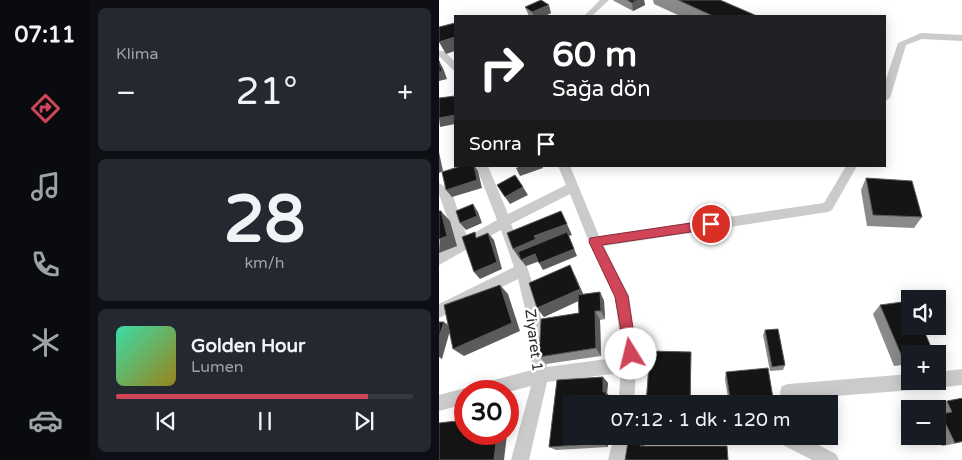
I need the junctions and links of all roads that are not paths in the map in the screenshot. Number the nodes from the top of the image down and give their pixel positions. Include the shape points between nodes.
1 (605, 0) edge
2 (589, 15) edge
3 (962, 38) edge
4 (441, 53) edge
5 (454, 66) edge
6 (886, 95) edge
7 (482, 167) edge
8 (564, 167) edge
9 (851, 167) edge
10 (573, 186) junction
11 (439, 188) edge
12 (504, 222) junction
13 (595, 242) junction
14 (464, 246) junction
15 (439, 259) edge
16 (520, 271) junction
17 (439, 311) edge
18 (630, 364) junction
19 (540, 376) junction
20 (962, 376) edge
21 (946, 379) edge
22 (519, 381) edge
23 (901, 383) edge
24 (627, 395) edge
25 (788, 395) edge
26 (454, 399) edge
27 (439, 403) edge
28 (620, 445) edge
29 (803, 445) edge
30 (520, 460) edge
31 (617, 460) edge
32 (830, 460) edge

1 - 2 street
3 - 6 street via 921,36 903,43
4 - 5 street
7 - 12 street, Ziyaret 1
8 - 10 street
9 - 13 street via 829,207
10 - 12 street
10 - 13 street
11 - 14 street via 446,193
12 - 14 street
12 - 16 street, Ziyaret 1
13 - 18 street via 622,296
14 - 15 street
16 - 17 street
16 - 19 street, Ziyaret 1 via 537,335
18 - 19 street
18 - 24 street
19 - 22 street
19 - 30 street, Ziyaret 1
20 - 21 street
23 - 25 street via 788,392
26 - 27 street
28 - 31 street
29 - 32 street

